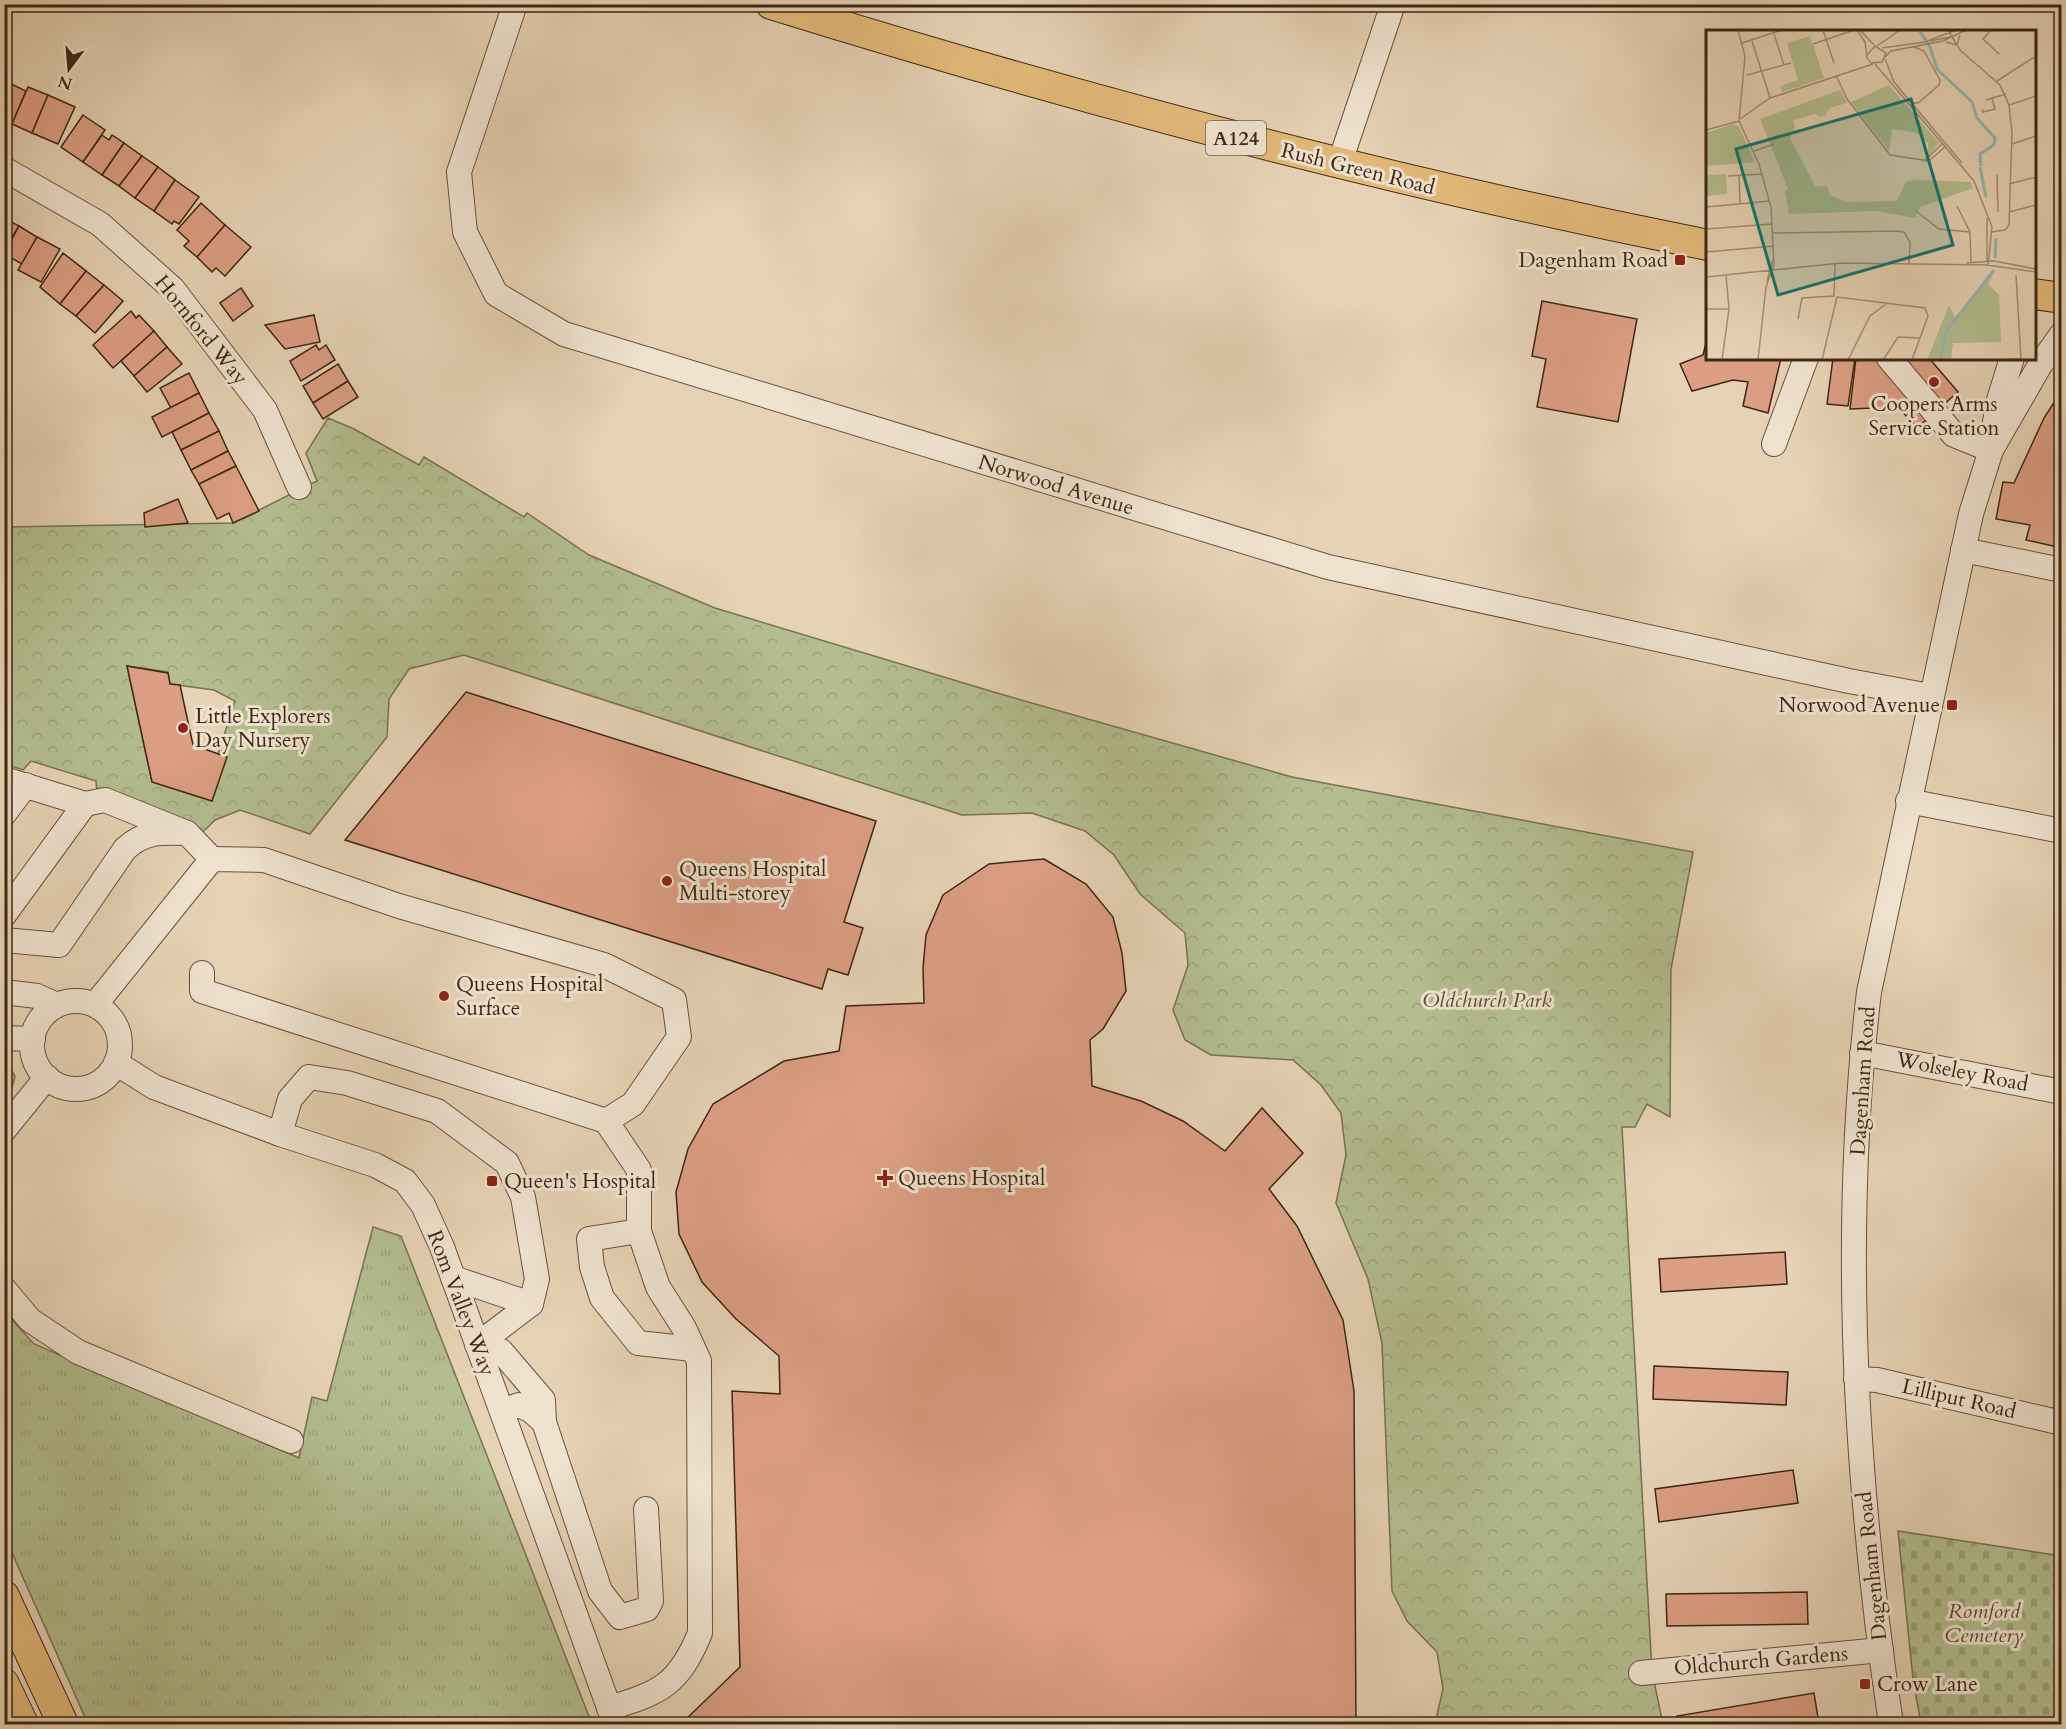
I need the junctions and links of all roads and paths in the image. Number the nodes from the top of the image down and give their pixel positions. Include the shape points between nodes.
1 (515, 4) edge
2 (771, 4) edge
3 (1393, 4) edge
4 (1340, 165) junction
5 (4, 169) edge
6 (1706, 245) edge
7 (2049, 298) edge
8 (2057, 341) edge
9 (1805, 360) edge
10 (1891, 360) edge
11 (2007, 366) edge
12 (1774, 444) dead end
13 (1991, 450) junction
14 (299, 487) dead end
15 (1963, 550) junction
16 (2061, 570) edge
17 (1930, 696) junction
18 (15, 782) edge
19 (1908, 801) junction
20 (85, 804) junction
21 (4, 814) edge
22 (2061, 831) edge
23 (187, 833) junction
24 (212, 859) junction
25 (4, 915) edge
26 (4, 940) edge
27 (202, 973) dead end
28 (4, 992) edge
29 (57, 1005) junction
30 (94, 1005) junction
31 (4, 1038) edge
32 (33, 1039) junction
33 (1862, 1053) junction
34 (116, 1063) junction
35 (47, 1077) junction
36 (2061, 1092) edge
37 (606, 1121) junction
38 (4, 1130) edge
39 (280, 1134) junction
40 (639, 1231) junction
41 (453, 1278) junction
42 (4, 1290) edge
43 (531, 1304) junction
44 (693, 1348) junction
45 (480, 1351) junction
46 (1856, 1379) junction
47 (502, 1411) junction
48 (544, 1422) junction
49 (2061, 1423) edge
50 (291, 1441) dead end
51 (646, 1509) dead end
52 (4, 1596) edge
53 (1881, 1650) junction
54 (1641, 1673) dead end
55 (6, 1690) edge
56 (612, 1716) edge
57 (23, 1725) edge
58 (63, 1725) edge
59 (1891, 1725) edge

1 - 17 street, Norwood Avenue via 459,172 465,232 496,294 564,334 1328,567
2 - 4 main road, Rush Green Road / A124 via 964,64
3 - 4 street
4 - 6 main road, Rush Green Road / A124 via 1520,208
5 - 14 street, Hornford Way via 100,224 174,289 265,410
7 - 8 street, Dagenham Road via 2057,321
8 - 13 street, Dagenham Road
9 - 12 street
10 - 13 street via 1954,435
11 - 13 street, Dagenham Road
13 - 15 street, Dagenham Road
15 - 16 street
15 - 17 street, Dagenham Road
17 - 19 street, Dagenham Road
18 - 20 street
18 - 21 street
19 - 22 street
19 - 33 street, Dagenham Road via 1880,931
20 - 23 street via 105,800
20 - 25 street
23 - 24 street
23 - 26 street via 154,832 137,838 125,849 59,945
24 - 30 street
24 - 37 street via 264,860 399,906 604,965 674,999 679,1037 633,1104
27 - 37 street via 202,991
28 - 29 street via 37,996
29 - 30 street via 82,1001
29 - 32 street via 41,1018
30 - 34 street via 109,1015 118,1029
31 - 32 street
32 - 35 street via 35,1059
33 - 36 street, Wolseley Road
33 - 46 street, Dagenham Road via 1854,1225
34 - 35 street via 109,1074 85,1088 58,1085
34 - 39 street, Rom Valley Way via 154,1087
35 - 38 street
37 - 40 street via 639,1170
39 - 41 street, Rom Valley Way via 375,1165 405,1181 423,1205
39 - 43 street via 290,1099 309,1077 347,1083 437,1111 507,1163 523,1197 537,1279
40 - 44 street via 658,1287
40 - 44 street via 589,1239 592,1267 602,1298 638,1343
41 - 43 street
41 - 45 street, Rom Valley Way
42 - 50 street via 30,1320 78,1352
43 - 45 street
44 - 56 street via 699,1361 700,1633 689,1660 670,1683
45 - 47 street, Rom Valley Way
45 - 48 street via 501,1351 543,1400
46 - 49 street, Lilliput Road via 1876,1380
46 - 53 street, Dagenham Road via 1863,1497
47 - 48 street via 519,1405
47 - 56 street, Rom Valley Way
48 - 51 street via 600,1591 620,1617 648,1609 651,1601
52 - 58 main road
53 - 54 street, Oldchurch Gardens
53 - 59 street, Dagenham Road
55 - 57 main road

